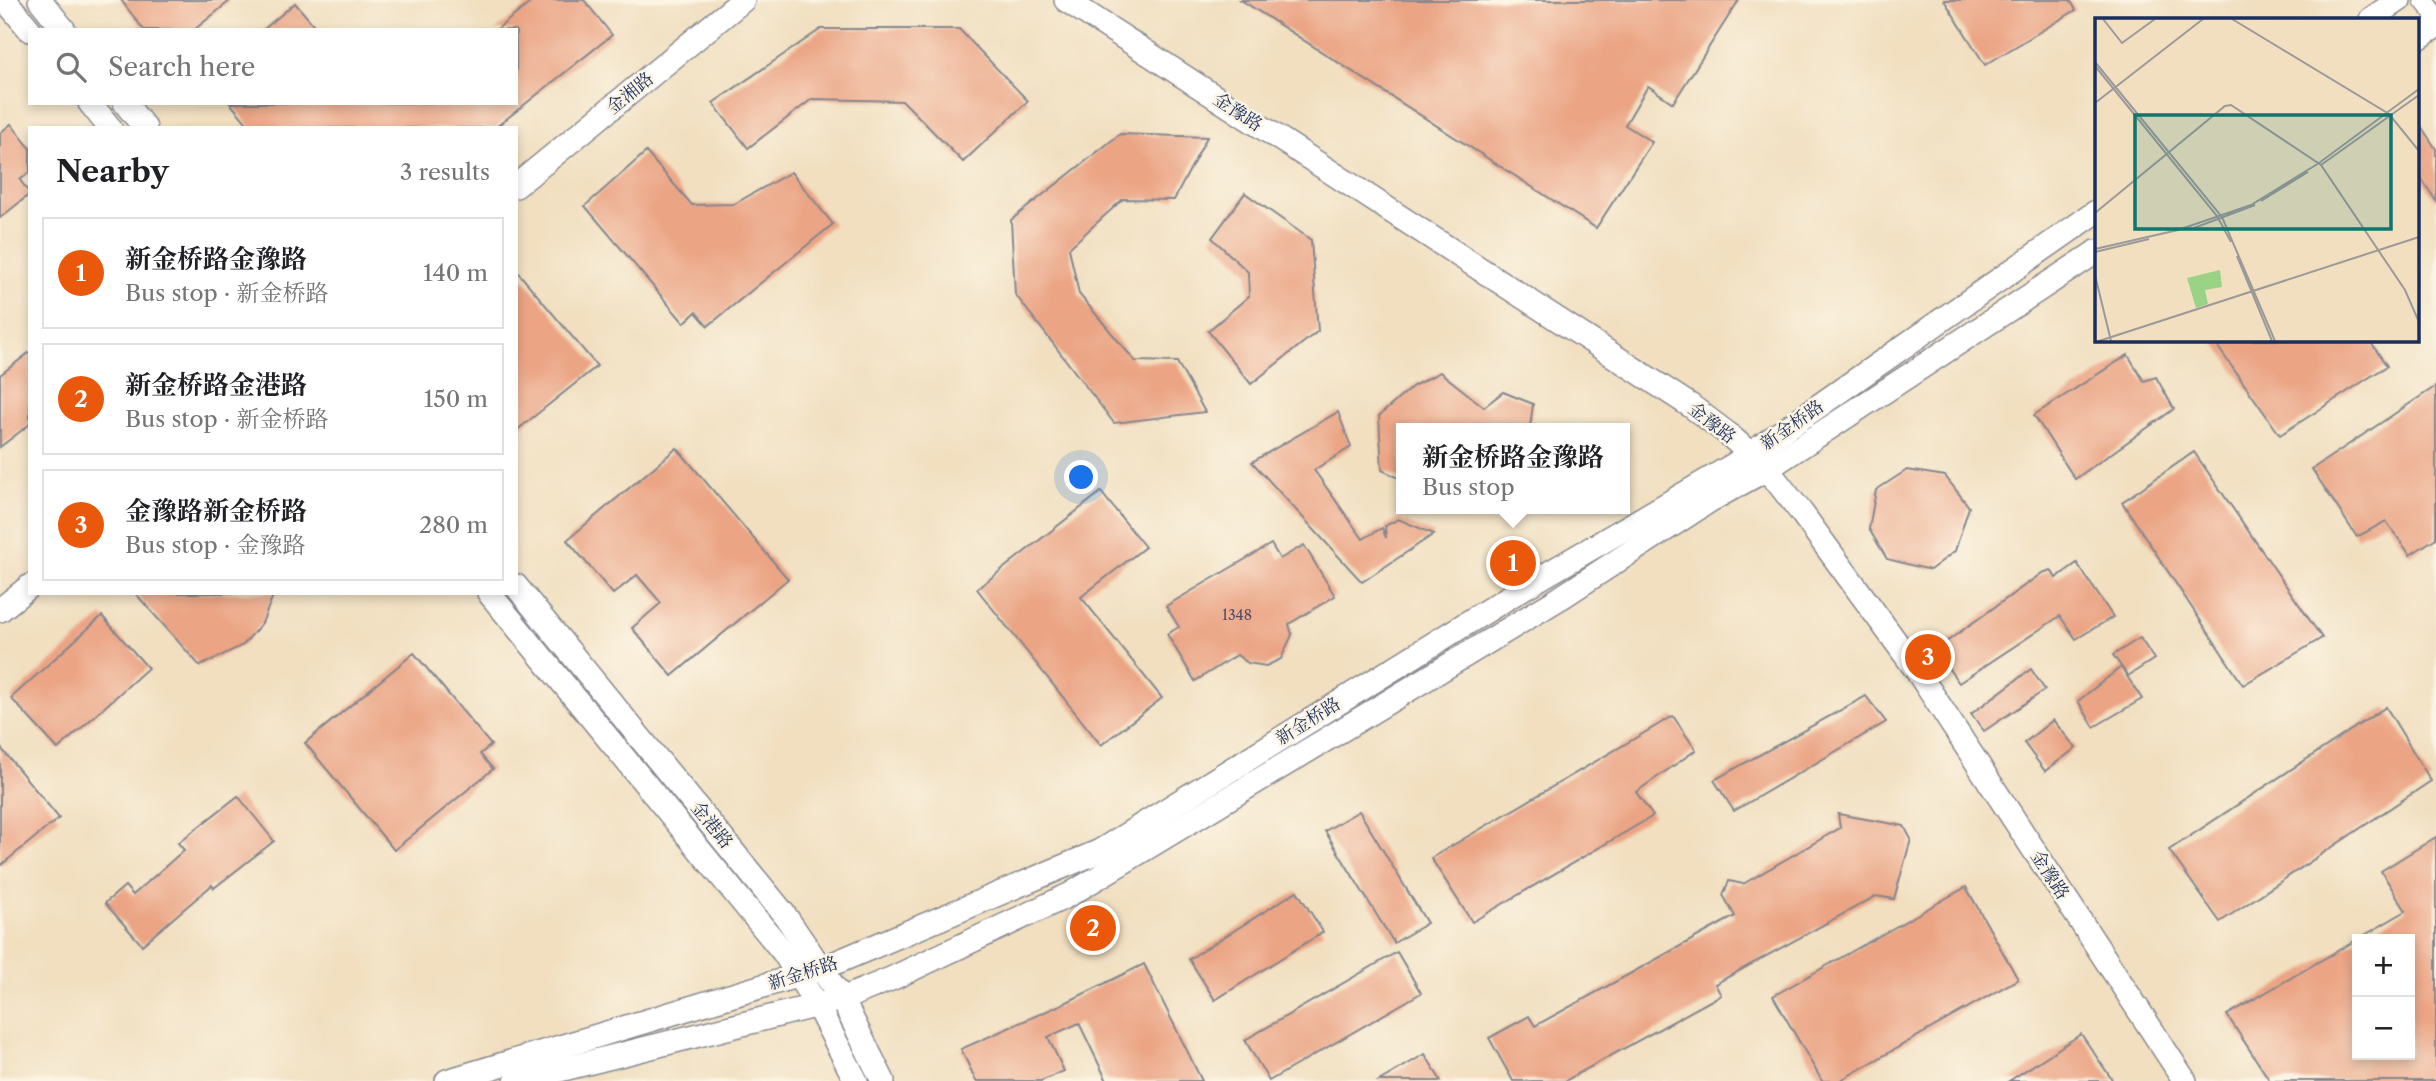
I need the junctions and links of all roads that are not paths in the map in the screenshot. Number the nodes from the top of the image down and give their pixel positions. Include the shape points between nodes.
1 (5, 0) edge
2 (40, 0) edge
3 (743, 0) edge
4 (1066, 0) edge
5 (2399, 0) edge
6 (2423, 0) edge
7 (2436, 16) edge
8 (2372, 18) edge
9 (2436, 26) edge
10 (28, 28) edge
11 (62, 28) edge
12 (2418, 38) edge
13 (92, 105) edge
14 (127, 105) edge
15 (108, 126) edge
16 (143, 126) edge
17 (518, 184) edge
18 (2095, 213) edge
19 (2095, 253) edge
20 (1759, 462) junction
21 (28, 588) edge
22 (518, 588) edge
23 (491, 595) edge
24 (0, 610) edge
25 (823, 968) junction
26 (799, 976) junction
27 (842, 999) junction
28 (818, 1007) junction
29 (447, 1081) edge
30 (516, 1081) edge
31 (856, 1081) edge
32 (883, 1081) edge
33 (2185, 1081) edge

1 - 10 street
2 - 11 street
3 - 17 street, 金湘路
4 - 20 street, 金豫路 via 1691,406
5 - 8 street
6 - 7 street
9 - 12 street
13 - 15 street
14 - 16 street
18 - 20 street, 新金桥路
19 - 20 street, 新金桥路
20 - 25 street, 新金桥路 via 1513,594 1100,851
20 - 27 street, 新金桥路 via 1709,501 1560,598 1069,895
20 - 33 street, 金豫路 via 1915,668
21 - 24 street
22 - 25 street, 金港路
23 - 26 street, 金港路
25 - 26 street, 新金桥路
25 - 27 street, 金港路
26 - 28 street, 金港路
26 - 29 street, 新金桥路
27 - 28 street, 新金桥路
27 - 32 street, 金港路
28 - 30 street, 新金桥路
28 - 31 street, 金港路

